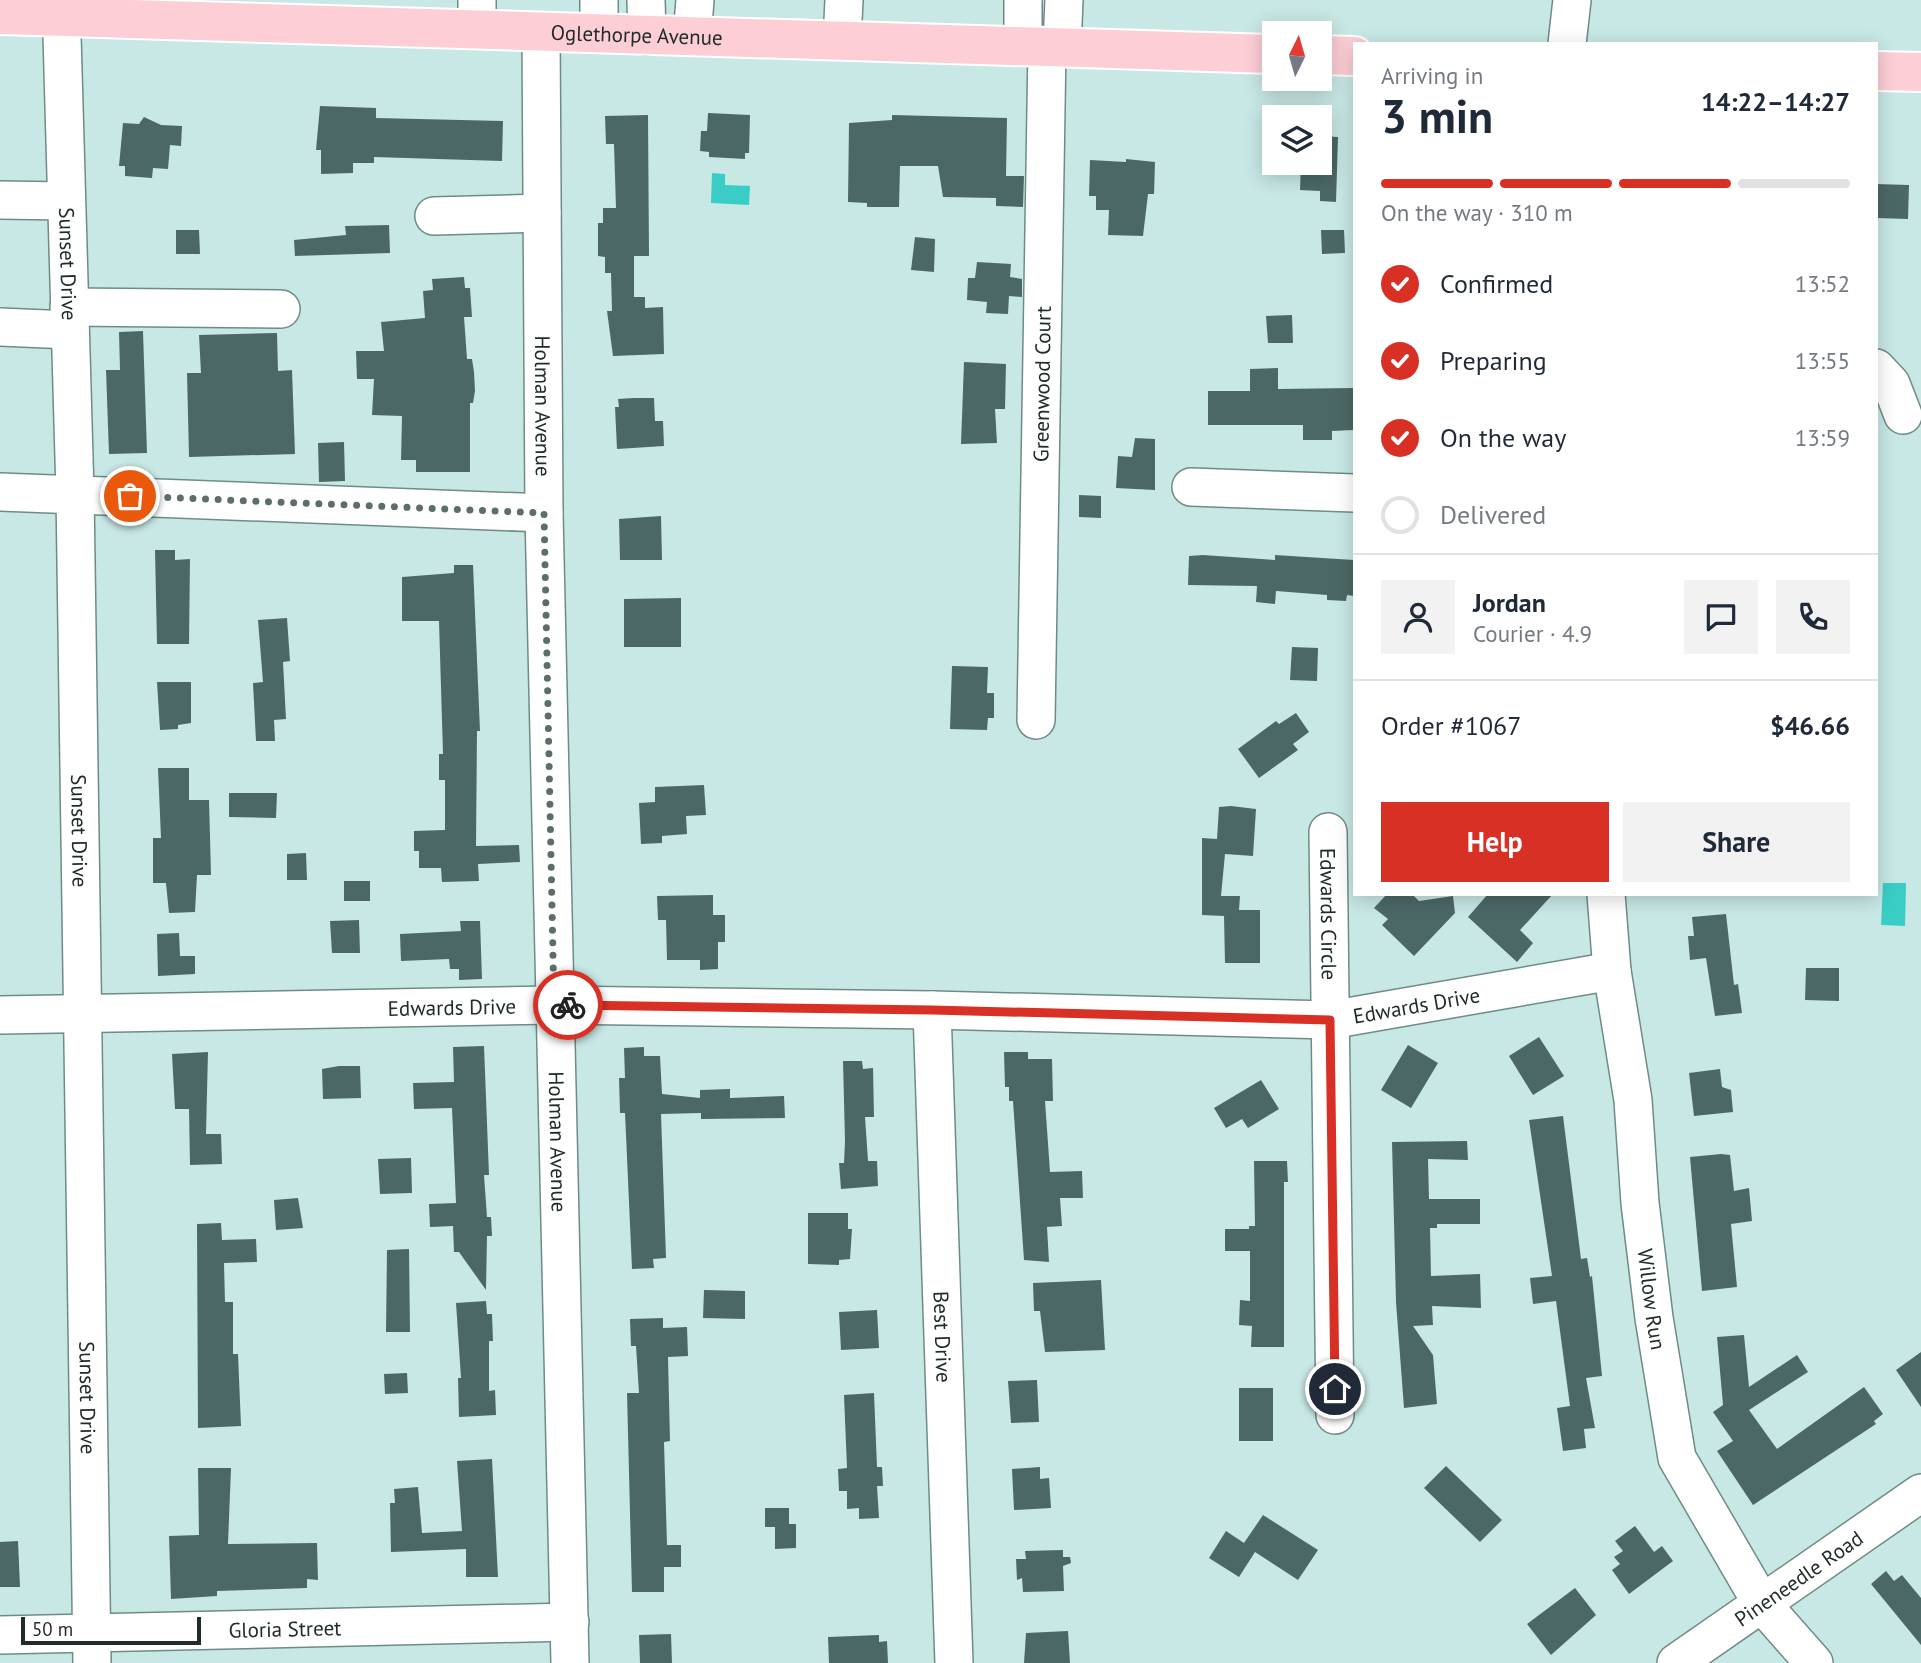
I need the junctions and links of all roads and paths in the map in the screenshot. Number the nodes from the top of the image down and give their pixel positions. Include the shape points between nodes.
1 (844, 0) edge
2 (1023, 0) edge
3 (1065, 0) edge
4 (1572, 0) edge
5 (62, 8) edge
6 (0, 15) edge
7 (477, 15) edge
8 (599, 17) edge
9 (646, 18) edge
10 (693, 18) edge
11 (541, 32) junction
12 (842, 41) junction
13 (1567, 42) edge
14 (1044, 47) junction
15 (1262, 54) edge
16 (1332, 56) edge
17 (1353, 57) edge
18 (1878, 71) edge
19 (1921, 72) edge
20 (0, 200) edge
21 (66, 201) junction
22 (542, 213) junction
23 (433, 216) dead end
24 (282, 309) dead end
25 (69, 318) junction
26 (0, 327) edge
27 (1878, 370) edge
28 (1903, 415) dead end
29 (1191, 488) dead end
30 (0, 492) edge
31 (1353, 493) edge
32 (75, 494) junction
33 (544, 513) junction
34 (1036, 720) dead end
35 (1328, 832) dead end
36 (1606, 896) edge
37 (1612, 971) junction
38 (554, 1005) junction
39 (932, 1010) junction
40 (82, 1013) junction
41 (0, 1015) edge
42 (1330, 1020) junction
43 (1335, 1415) dead end
44 (1921, 1493) edge
45 (1762, 1604) junction
46 (570, 1622) junction
47 (0, 1635) edge
48 (92, 1648) edge
49 (570, 1663) edge
50 (954, 1663) edge
51 (1676, 1663) edge
52 (1814, 1663) edge

1 - 12 street
2 - 14 street
3 - 14 street
4 - 13 street
5 - 6 main road, Oglethorpe Avenue
5 - 7 main road, Oglethorpe Avenue
5 - 21 street, Sunset Drive
7 - 11 main road, Oglethorpe Avenue
8 - 9 main road, Oglethorpe Avenue
8 - 11 main road, Oglethorpe Avenue
9 - 10 main road, Oglethorpe Avenue
10 - 12 main road, Oglethorpe Avenue
11 - 22 street, Holman Avenue
12 - 14 main road, Oglethorpe Avenue
14 - 15 main road, Oglethorpe Avenue
14 - 34 street, Greenwood Court
16 - 17 main road
18 - 19 main road
20 - 21 street
21 - 25 street, Sunset Drive
22 - 23 street
22 - 33 street, Holman Avenue
24 - 25 street
25 - 26 street
25 - 32 street, Sunset Drive
27 - 28 street via 1891,384
29 - 31 street
30 - 32 street
32 - 33 street
32 - 40 street, Sunset Drive
33 - 38 street, Holman Avenue
35 - 42 street, Edwards Circle
36 - 37 street, Willow Run
37 - 42 street, Edwards Drive
37 - 45 street, Willow Run via 1633,1100 1647,1254 1677,1458
38 - 39 street, Edwards Drive
38 - 40 street, Edwards Drive
38 - 46 street, Holman Avenue
39 - 42 street, Edwards Drive
39 - 50 street, Best Drive
40 - 41 street, Edwards Drive
40 - 48 street, Sunset Drive
42 - 43 street, Edwards Circle
44 - 45 street, Pineneedle Road
45 - 51 street, Pineneedle Road
45 - 52 street, Willow Run
46 - 48 street, Gloria Street
46 - 49 street, Holman Avenue
47 - 48 street, Gloria Street

